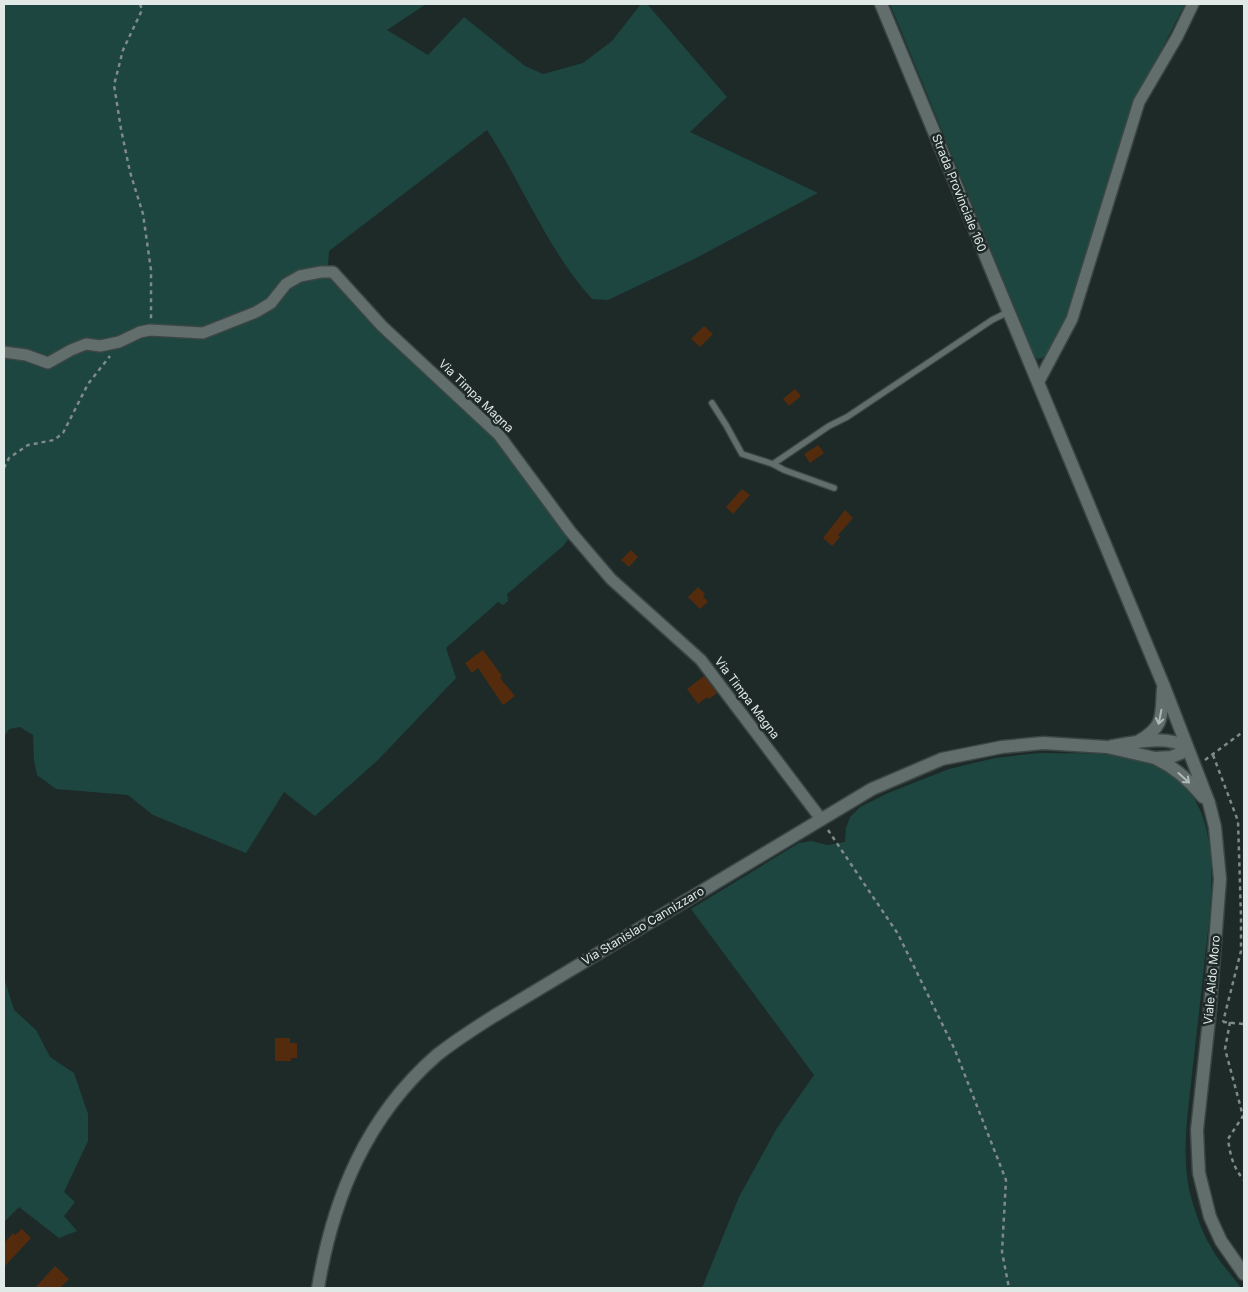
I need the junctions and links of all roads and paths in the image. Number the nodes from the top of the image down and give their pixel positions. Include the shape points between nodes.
1 (140, 4) edge
2 (881, 4) edge
3 (1193, 4) edge
4 (1008, 312) junction
5 (150, 330) junction
6 (119, 342) junction
7 (4, 352) edge
8 (1038, 383) junction
9 (712, 403) dead end
10 (773, 464) junction
11 (4, 468) edge
12 (834, 488) dead end
13 (1164, 684) junction
14 (1244, 731) edge
15 (1139, 741) junction
16 (1107, 747) junction
17 (1187, 747) junction
18 (1213, 755) junction
19 (1155, 758) junction
20 (1195, 766) junction
21 (1209, 803) junction
22 (821, 819) junction
23 (1209, 1020) junction
24 (1223, 1022) junction
25 (1230, 1022) junction
26 (1244, 1024) edge
27 (1244, 1116) edge
28 (1244, 1180) edge
29 (1244, 1274) edge
30 (318, 1288) edge
31 (1009, 1288) edge

1 - 5 path via 142,10 123,50 114,85 152,270
2 - 4 street, Strada Provinciale 160
3 - 8 street via 1139,102 1072,319
4 - 8 street, Strada Provinciale 160
4 - 10 lane
5 - 6 street, Via Timpa Magna
5 - 22 street, Via Timpa Magna via 203,333 256,312 271,303 286,284 300,276 333,272 382,326 499,434 548,503 611,579 701,660
6 - 7 street, Via Timpa Magna via 100,346 86,344 48,363
6 - 11 path via 88,384 63,433 54,440 28,445 9,458
8 - 13 street, Strada Provinciale 160
9 - 10 lane via 742,454
10 - 12 lane
13 -> 15 street via 1158,727
13 - 17 street, Viale Aldo Moro
14 - 18 path
15 - 16 street
15 - 17 street via 1180,743
16 - 19 street
16 - 22 street, Via Stanislao Cannizzaro via 1043,742 1002,746 942,759 872,789
17 - 19 street via 1171,757
17 - 20 street, Viale Aldo Moro
18 - 20 path
18 - 24 path via 1238,821 1241,951
19 -> 21 street via 1170,765
20 - 21 street, Viale Aldo Moro
21 - 23 street, Viale Aldo Moro via 1215,827 1220,879
22 - 30 street, Via Stanislao Cannizzaro via 494,1016 437,1055 386,1110 354,1164 332,1221
22 - 31 path via 898,934 955,1050 1006,1180 1002,1252
23 - 24 path
23 - 29 street, Viale Aldo Moro via 1197,1130 1199,1173 1210,1217 1221,1241
24 - 25 path
25 - 26 path
25 - 27 path via 1225,1049
27 - 28 path via 1228,1138 1230,1156

